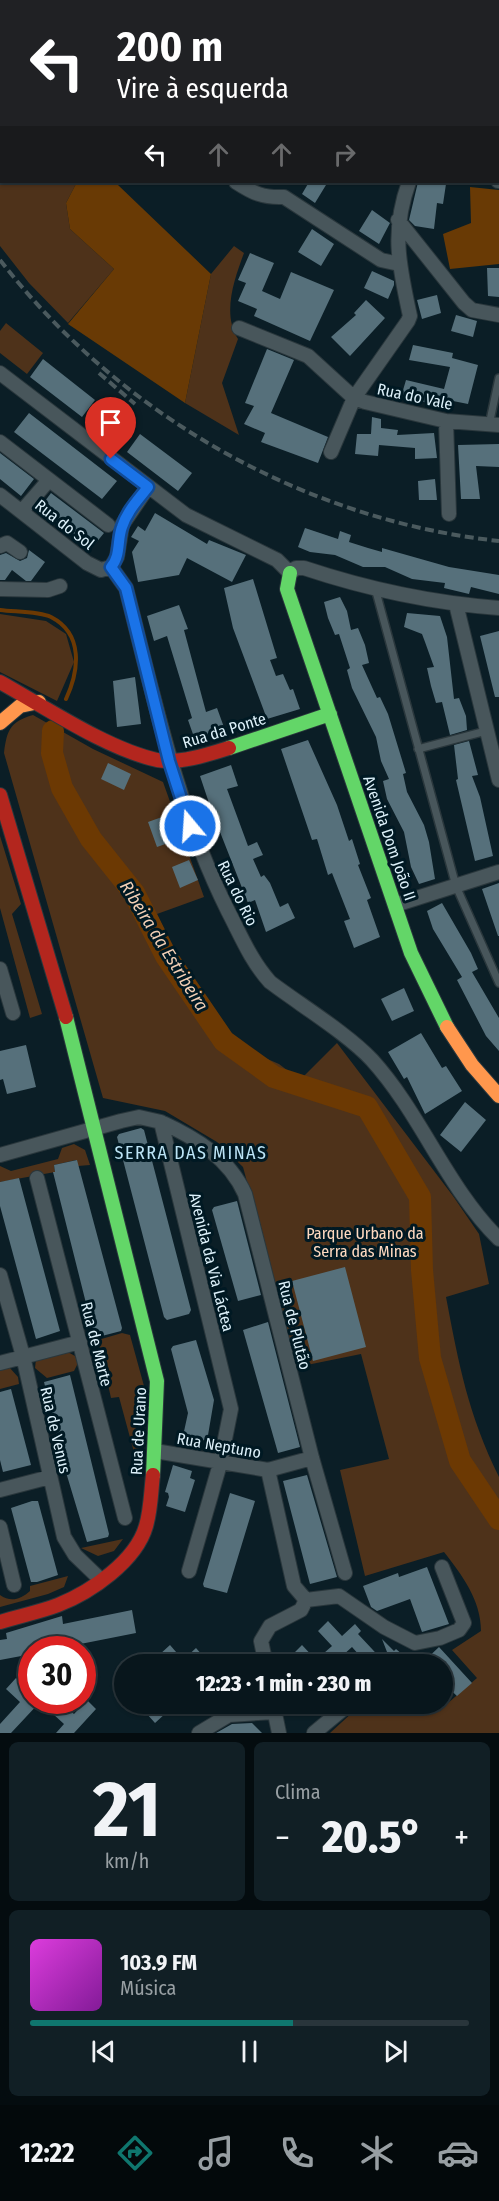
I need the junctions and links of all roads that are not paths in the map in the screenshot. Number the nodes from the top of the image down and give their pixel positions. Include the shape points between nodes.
1 (238, 183) edge
2 (409, 183) edge
3 (398, 220) junction
4 (399, 264) junction
5 (499, 315) edge
6 (239, 328) dead end
7 (0, 373) edge
8 (499, 378) edge
9 (354, 398) junction
10 (446, 421) junction
11 (494, 425) edge
12 (0, 441) edge
13 (332, 452) dead end
14 (49, 480) junction
15 (148, 487) junction
16 (0, 495) edge
17 (22, 512) junction
18 (449, 514) dead end
19 (108, 525) dead end
20 (0, 546) edge
21 (20, 552) dead end
22 (111, 567) junction
23 (290, 573) junction
24 (60, 586) dead end
25 (375, 588) junction
26 (0, 589) edge
27 (456, 604) junction
28 (499, 608) edge
29 (0, 682) edge
30 (39, 702) junction
31 (330, 714) junction
32 (0, 723) edge
33 (486, 731) junction
34 (418, 749) junction
35 (169, 761) junction
36 (499, 780) edge
37 (0, 795) edge
38 (499, 872) edge
39 (456, 886) junction
40 (395, 905) junction
41 (0, 969) edge
42 (499, 983) edge
43 (13, 1014) dead end
44 (499, 1096) edge
45 (161, 1122) junction
46 (92, 1128) junction
47 (0, 1155) edge
48 (37, 1178) dead end
49 (499, 1239) edge
50 (0, 1275) edge
51 (80, 1342) junction
52 (23, 1356) junction
53 (0, 1363) edge
54 (155, 1451) junction
55 (312, 1458) junction
56 (220, 1464) junction
57 (268, 1470) junction
58 (50, 1477) junction
59 (0, 1490) edge
60 (125, 1518) dead end
61 (0, 1527) edge
62 (442, 1566) dead end
63 (189, 1571) dead end
64 (345, 1573) dead end
65 (101, 1580) junction
66 (14, 1586) dead end
67 (306, 1600) junction
68 (0, 1622) edge
69 (264, 1654) edge
70 (241, 1714) edge
71 (275, 1714) edge
72 (337, 1714) edge
73 (199, 1733) edge
74 (279, 1733) edge
75 (314, 1733) edge

1 - 4 street via 257,195 284,198 381,260
2 - 3 street
3 - 4 street
3 - 5 street via 464,303 472,310
4 - 9 street via 408,321
6 - 9 street, Rua do Vale via 308,356
7 - 15 street
8 - 11 lane
9 - 10 street, Rua do Vale
9 - 13 street
10 - 11 street, Rua do Vale
10 - 18 street
12 - 14 street
14 - 17 street
14 - 19 street
15 - 22 street via 126,518 118,537 116,561
15 - 23 street via 186,515 277,560
16 - 17 street, Rua do Sol
17 - 22 street, Rua do Sol via 97,569
20 - 21 street via 7,543
22 - 35 street, Rua do Rio via 126,588
23 - 25 street via 304,568
23 - 31 street, Avenida Dom João II via 287,589
24 - 26 street via 48,590
25 - 27 street
25 - 34 lane
27 - 28 street
27 - 33 street
29 - 30 street, Rua da Ponte
30 - 32 street via 20,706
30 - 35 street, Rua da Ponte via 131,752
31 - 35 street, Rua da Ponte via 200,757
31 - 40 street, Avenida Dom João II
33 - 34 lane
33 - 36 street
34 - 39 lane
35 - 49 street, Rua do Rio via 212,878 258,969 370,1058 413,1115 477,1218
37 - 46 street, Rua de Urano via 60,993
38 - 39 street
39 - 40 street
39 - 42 lane
40 - 44 street, Avenida Dom João II via 433,1004 472,1065
41 - 43 street
45 - 46 street via 139,1117
45 - 55 street, Rua de Plutão via 223,1160 245,1194
45 - 56 street, Avenida da Via Láctea via 231,1409
46 - 47 street
46 - 54 street, Rua de Urano via 157,1381
48 - 51 street, Rua de Marte
50 - 52 street, Rua de Venus
51 - 52 street
51 - 60 street, Rua de Marte
52 - 53 street
52 - 58 street, Rua de Venus
54 - 56 street, Rua Neptuno
54 - 65 street, Rua de Urano via 146,1526 137,1545
55 - 57 street, Rua Neptuno
55 - 64 street, Rua de Plutão
56 - 57 street, Rua Neptuno
56 - 63 street, Avenida da Via Láctea
57 - 67 street via 294,1586
58 - 59 street
58 - 65 street, Rua de Venus via 64,1537 75,1555
61 - 66 street
62 - 67 street via 464,1623 459,1630 440,1638 415,1643 384,1628 339,1596
65 - 68 street, Rua de Urano via 59,1605
67 - 69 street via 302,1610 270,1626 261,1641
70 - 73 street
71 - 74 street
72 - 75 street

